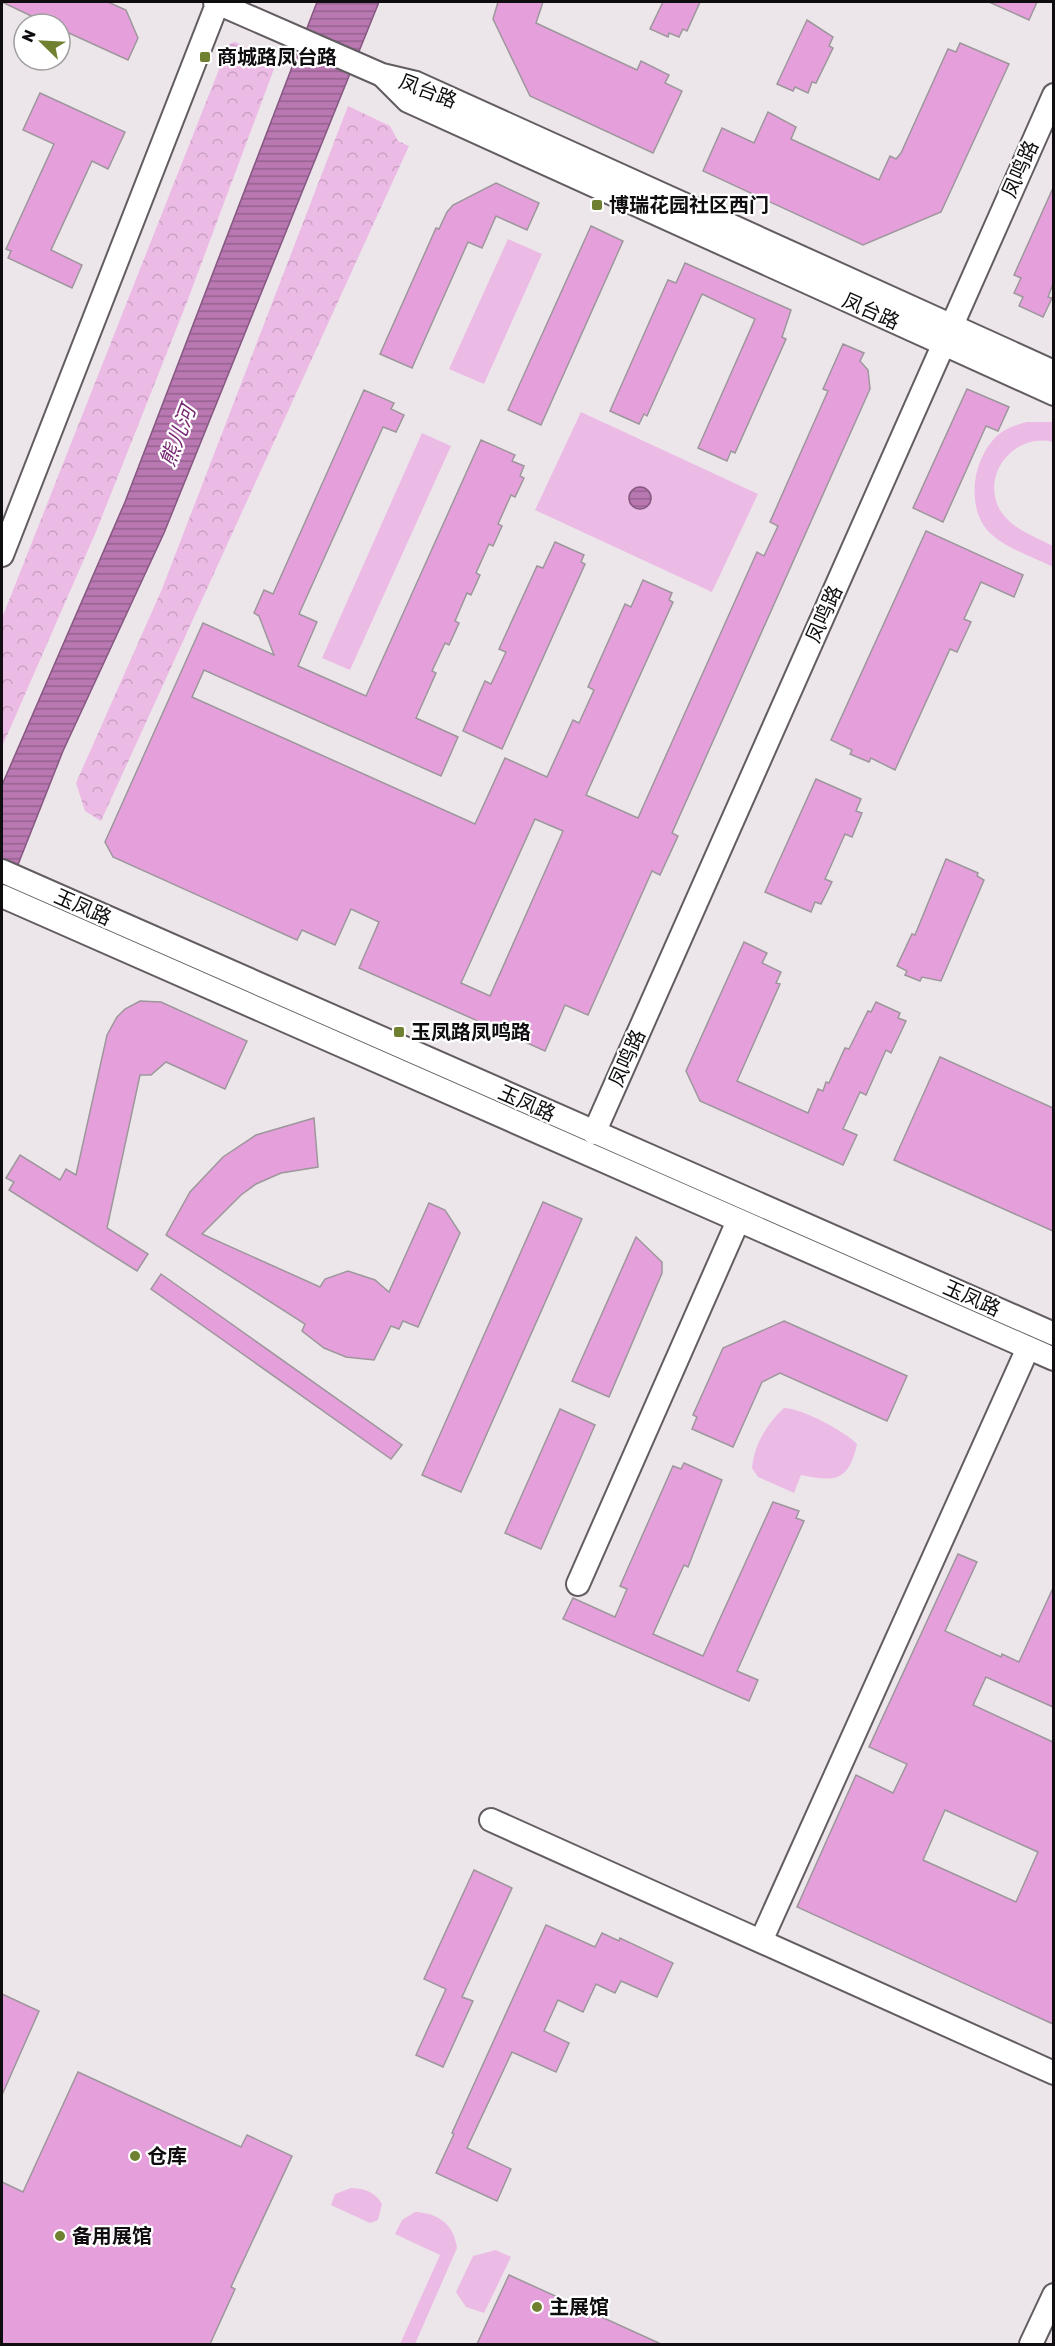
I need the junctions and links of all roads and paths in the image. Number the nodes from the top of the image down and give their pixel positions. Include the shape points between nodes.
1 (214, 2) edge
2 (1053, 95) edge
3 (947, 335) junction
4 (1053, 372) edge
5 (1053, 394) edge
6 (2, 555) edge
7 (2, 871) edge
8 (2, 896) edge
9 (594, 1133) junction
10 (738, 1221) junction
11 (1053, 1334) edge
12 (1028, 1348) junction
13 (1053, 1359) edge
14 (578, 1584) dead end
15 (491, 1820) dead end
16 (761, 1941) junction
17 (1053, 2073) edge
18 (1053, 2295) edge
19 (1031, 2344) edge

1 - 3 street, 凤台路 via 382,75 408,101
1 - 6 street
2 - 3 street, 凤鸣路
3 - 4 street, 凤台路
3 - 5 street, 凤台路
3 - 9 street, 凤鸣路
7 - 9 street, 玉凤路
8 - 10 street, 玉凤路
9 - 11 street, 玉凤路
10 - 12 street, 玉凤路
10 - 14 street
12 - 13 street, 玉凤路
12 - 16 street
15 - 16 street
16 - 17 street
18 - 19 street

